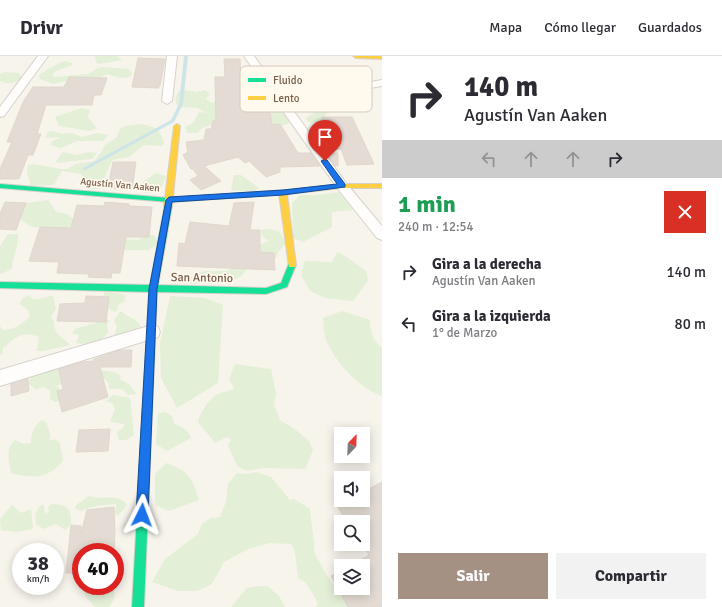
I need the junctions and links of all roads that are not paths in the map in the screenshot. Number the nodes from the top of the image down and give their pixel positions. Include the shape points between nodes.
1 (43, 56) edge
2 (172, 56) edge
3 (249, 56) edge
4 (356, 56) edge
5 (382, 57) edge
6 (256, 66) edge
7 (382, 83) edge
8 (372, 85) edge
9 (167, 101) dead end
10 (290, 112) edge
11 (0, 114) edge
12 (177, 126) dead end
13 (0, 186) edge
14 (342, 186) junction
15 (382, 186) edge
16 (283, 193) junction
17 (169, 200) junction
18 (382, 235) edge
19 (0, 285) edge
20 (153, 289) junction
21 (152, 332) junction
22 (0, 378) edge
23 (138, 607) edge

1 - 11 street
2 - 9 street
3 - 6 street
4 - 5 street
7 - 8 street
10 - 14 street
12 - 17 street
13 - 17 street, Agustín Van Aaken
14 - 15 street, Agustín Van Aaken
14 - 16 street, Agustín Van Aaken
14 - 18 street
16 - 17 street, Agustín Van Aaken
16 - 20 street, San Antonio via 292,266 284,285 266,291
17 - 20 street
19 - 20 street, San Antonio
20 - 21 street
21 - 22 street
21 - 23 street

